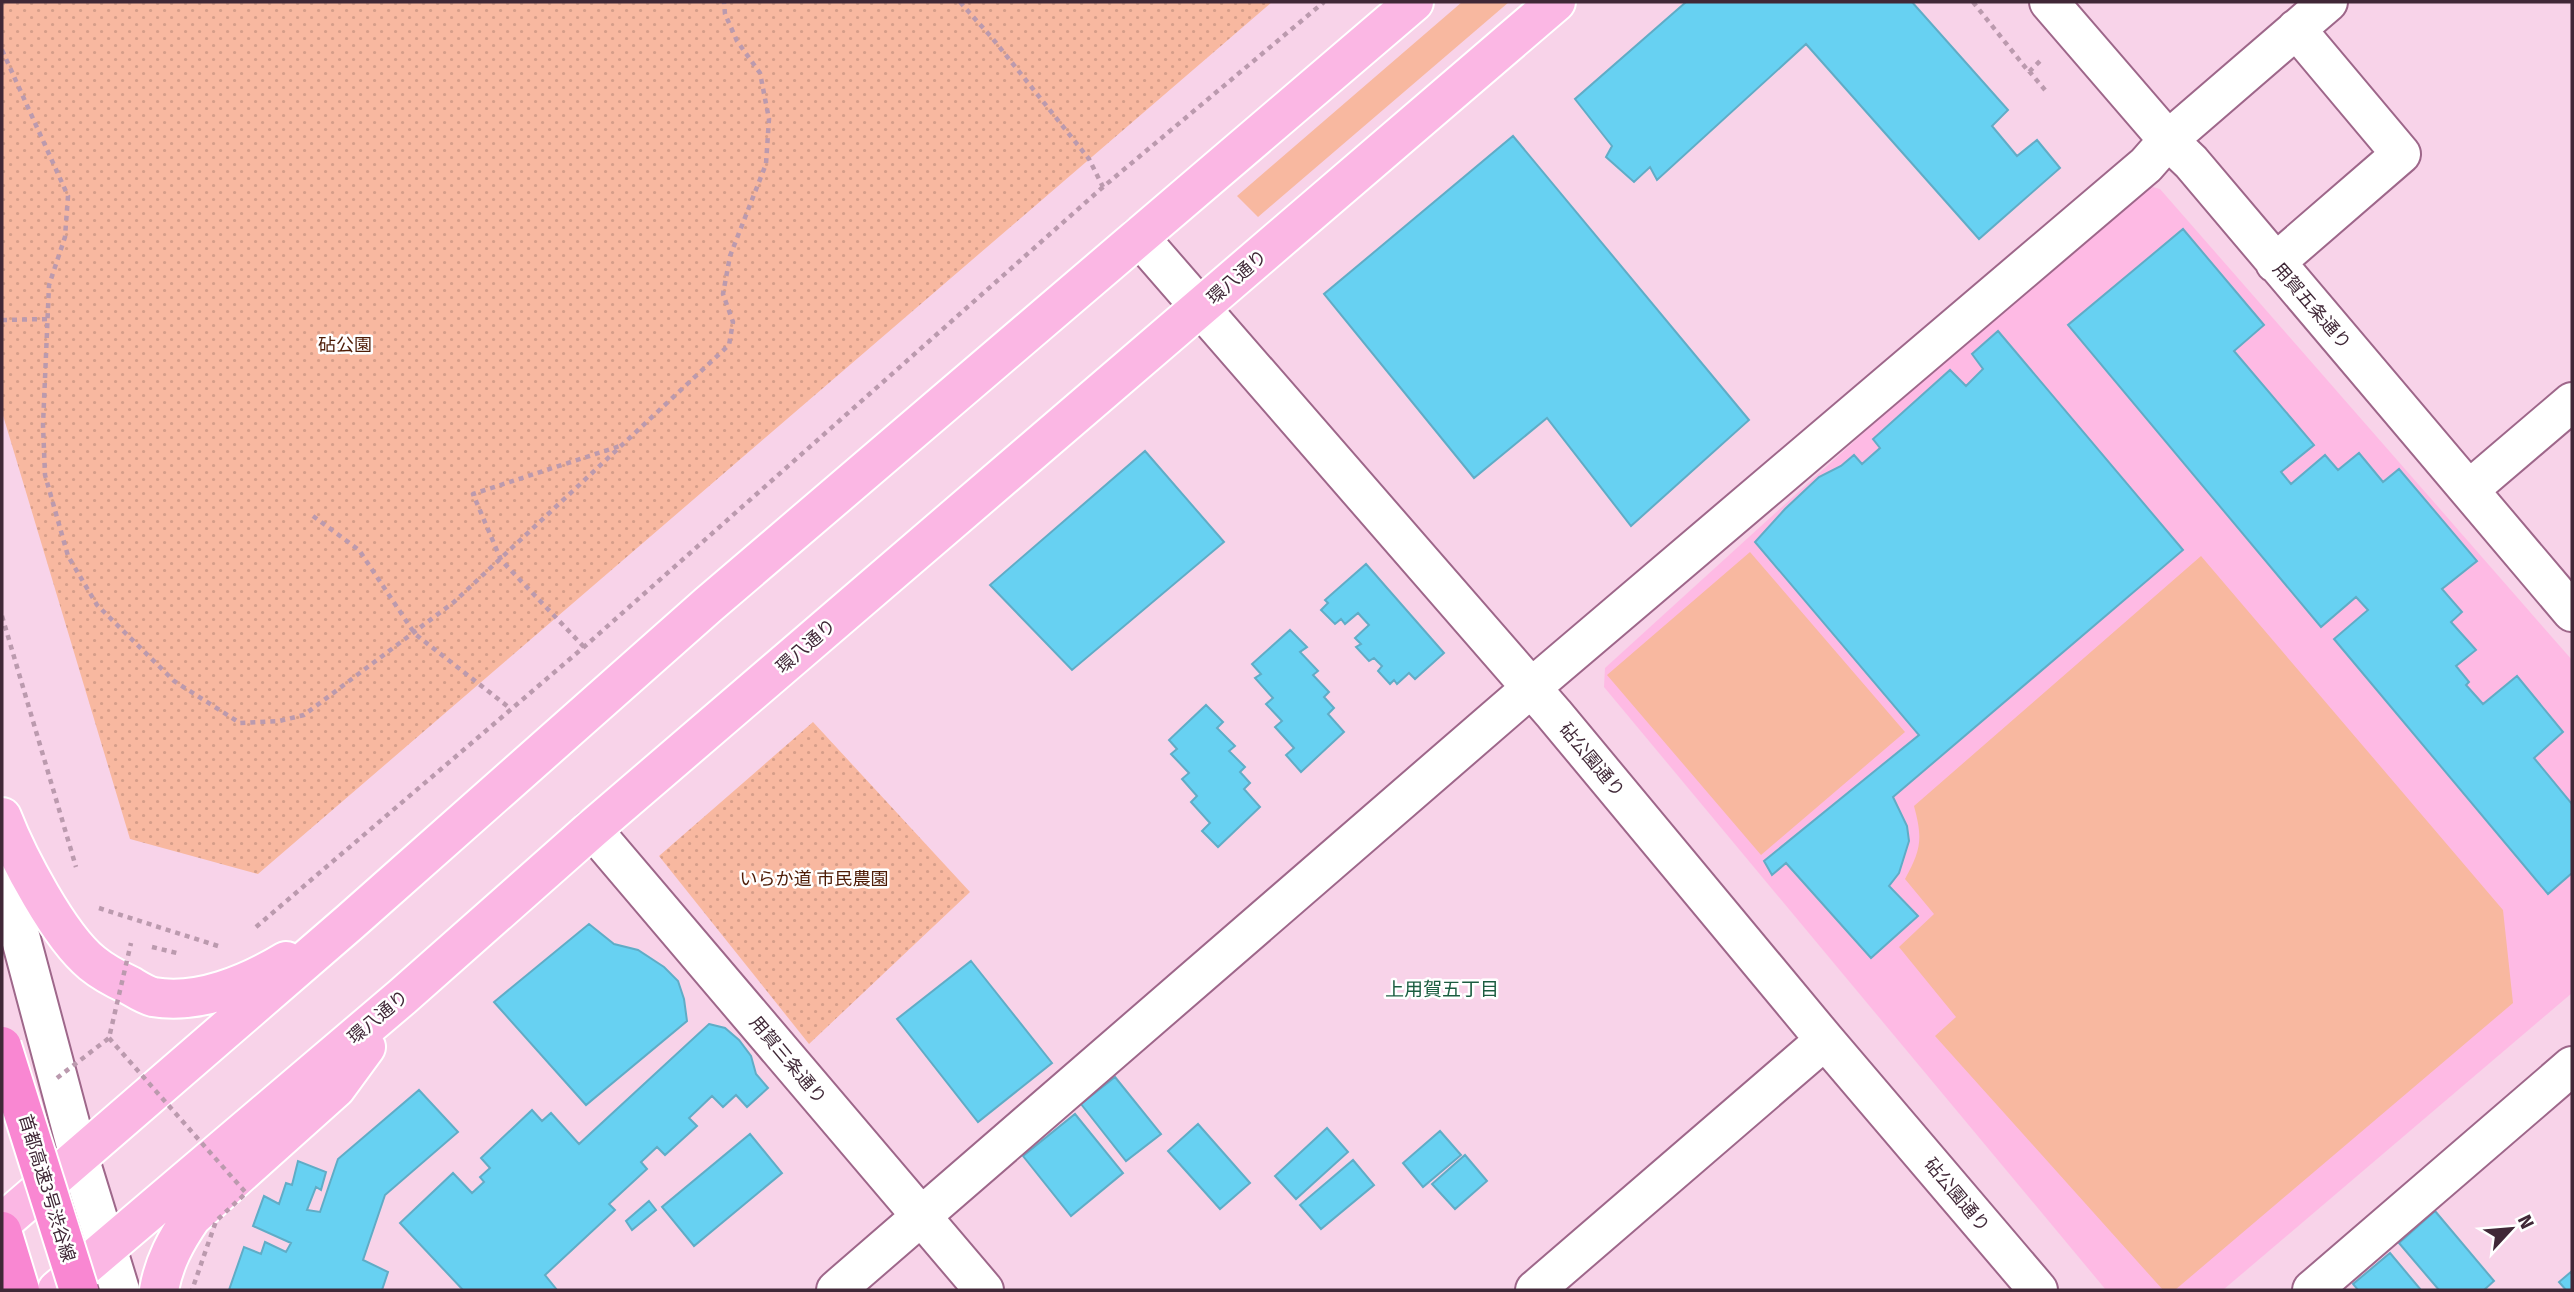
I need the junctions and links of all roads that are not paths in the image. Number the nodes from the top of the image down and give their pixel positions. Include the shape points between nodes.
1 (1414, 2) edge
2 (1556, 2) edge
3 (2049, 2) edge
4 (2328, 2) edge
5 (2296, 29) junction
6 (2168, 140) junction
7 (1139, 237) junction
8 (2275, 263) junction
9 (1200, 309) junction
10 (2572, 402) edge
11 (2470, 489) junction
12 (2572, 612) edge
13 (1531, 688) junction
14 (2, 817) edge
15 (592, 829) junction
16 (2, 867) edge
17 (350, 922) junction
18 (402, 997) junction
19 (1825, 1040) junction
20 (2, 1046) edge
21 (2572, 1066) edge
22 (79, 1157) junction
23 (922, 1218) junction
24 (2, 1223) edge
25 (2, 1231) edge
26 (107, 1247) junction
27 (20, 1290) edge
28 (57, 1290) edge
29 (79, 1290) edge
30 (120, 1290) edge
31 (159, 1290) edge
32 (836, 1290) edge
33 (984, 1290) edge
34 (1535, 1290) edge
35 (2038, 1290) edge
36 (2312, 1290) edge

1 - 7 main road
2 - 9 main road, 環八通り
3 - 6 street, 用賀五条通り
4 - 5 street
5 - 6 street
5 - 8 street via 2401,154
6 - 8 street, 用賀五条通り
6 - 13 street via 2146,165
7 - 9 street, 砧公園通り
7 - 17 main road via 708,605
8 - 11 street, 用賀五条通り
9 - 13 street, 砧公園通り
9 - 15 main road, 環八通り
10 - 11 street
11 - 12 street, 用賀五条通り
13 - 19 street, 砧公園通り
13 - 23 street
14 - 17 main road via 35,886 72,943 91,963 150,996 180,999 263,975
15 - 18 main road, 環八通り
15 - 23 street, 用賀三条通り
16 - 22 street
17 - 22 main road
18 - 26 main road, 環八通り
18 - 31 main road via 336,1088 192,1217 174,1244
19 - 34 street
19 - 35 street, 砧公園通り
20 - 29 highway, 首都高速3号渋谷線, bridge
21 - 36 street
22 - 24 main road
22 - 26 street
23 - 32 street
23 - 33 street, 用賀三条通り
25 - 27 highway
26 - 28 main road, 環八通り
26 - 30 street

